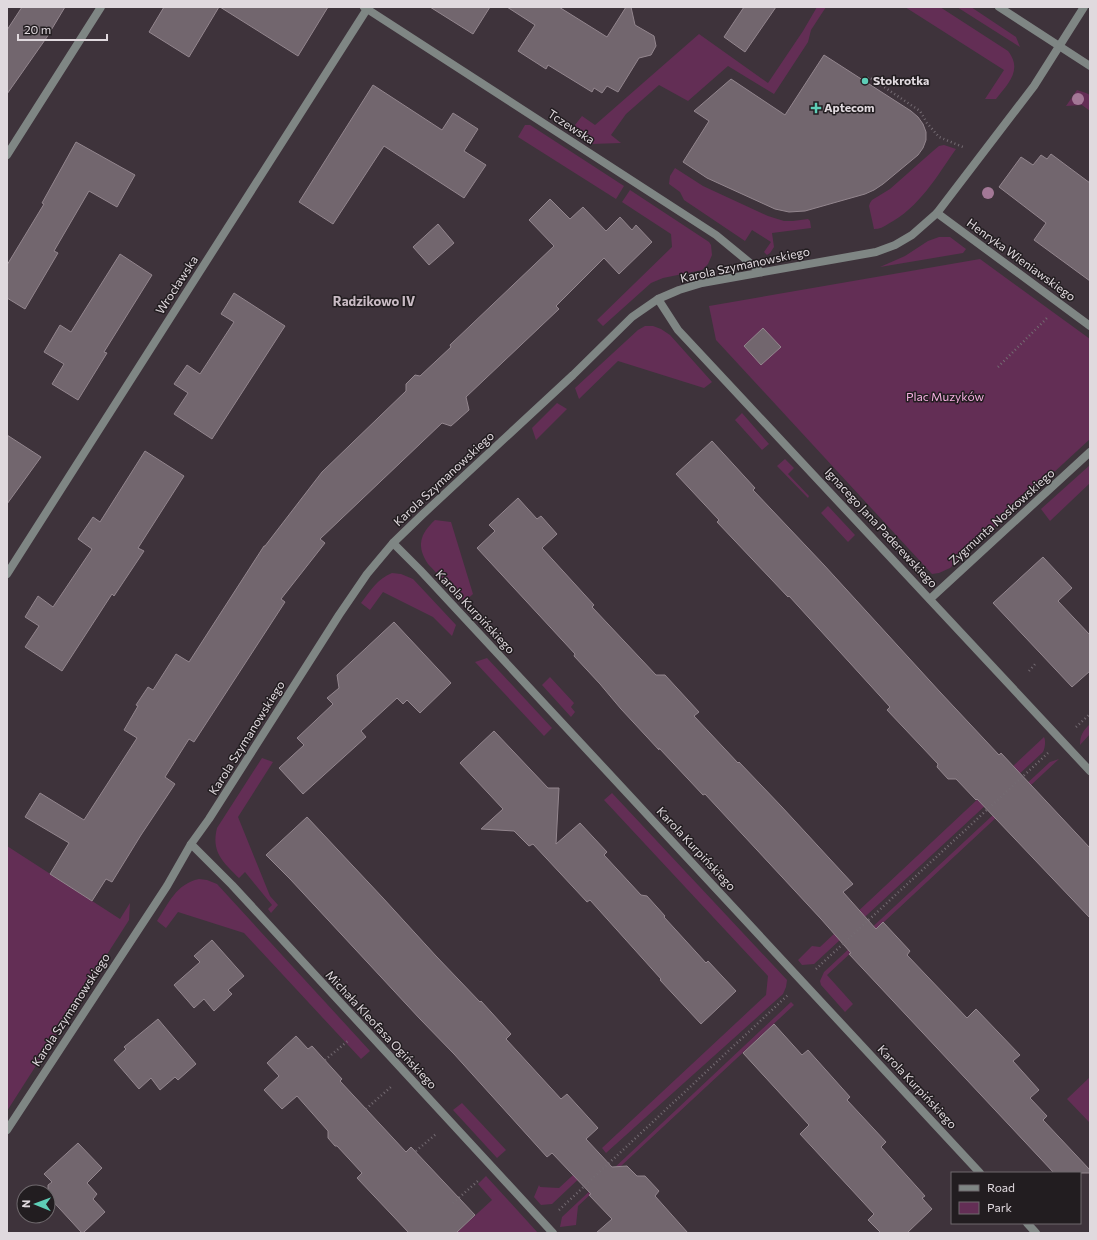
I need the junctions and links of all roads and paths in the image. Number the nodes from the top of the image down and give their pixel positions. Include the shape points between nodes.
1 (101, 7) edge
2 (999, 7) edge
3 (1084, 7) edge
4 (365, 8) edge
5 (1059, 46) junction
6 (1090, 66) edge
7 (865, 82) dead end
8 (965, 147) dead end
9 (7, 155) edge
10 (937, 213) junction
11 (761, 272) junction
12 (658, 299) junction
13 (1060, 304) junction
14 (1090, 326) edge
15 (998, 367) dead end
16 (1090, 452) edge
17 (393, 543) junction
18 (7, 574) edge
19 (930, 599) junction
20 (1036, 663) dead end
21 (1029, 671) dead end
22 (1090, 714) edge
23 (1074, 729) dead end
24 (1090, 771) edge
25 (191, 844) junction
26 (362, 1027) junction
27 (325, 1060) dead end
28 (406, 1074) junction
29 (366, 1109) dead end
30 (449, 1122) junction
31 (7, 1130) edge
32 (416, 1151) dead end
33 (492, 1167) junction
34 (979, 1172) edge
35 (453, 1203) dead end
36 (1028, 1224) edge
37 (553, 1233) edge
38 (1036, 1233) edge

1 - 9 street
2 - 5 street
3 - 5 street, Karola Szymanowskiego
4 - 11 street, Tczewska via 716,235
4 - 18 street, Wrocławska
5 - 6 street
5 - 10 street, Karola Szymanowskiego via 1034,86
7 - 8 path via 869,77 920,111 939,137
10 - 11 street, Karola Szymanowskiego via 912,235 876,252
10 - 13 street, Henryka Wieniawskiego
11 - 12 street, Karola Szymanowskiego via 702,283
12 - 17 street, Karola Szymanowskiego via 632,317
12 - 19 street, Ignacego Jana Paderewskiego via 678,330
13 - 14 street, Henryka Wieniawskiego
13 - 15 path
16 - 19 street, Zygmunta Noskowskiego
17 - 25 street, Karola Szymanowskiego via 367,574 343,609
17 - 34 street, Karola Kurpińskiego
19 - 24 street, Ignacego Jana Paderewskiego
20 - 21 path
22 - 23 path
25 - 26 street, Michała Kleofasa Ogińskiego
25 - 31 street, Karola Szymanowskiego via 167,886
26 - 27 path
26 - 28 street, Michała Kleofasa Ogińskiego
28 - 29 path
28 - 30 street, Michała Kleofasa Ogińskiego
30 - 32 path
30 - 33 street, Michała Kleofasa Ogińskiego
33 - 35 path
33 - 37 street, Michała Kleofasa Ogińskiego
36 - 38 street

